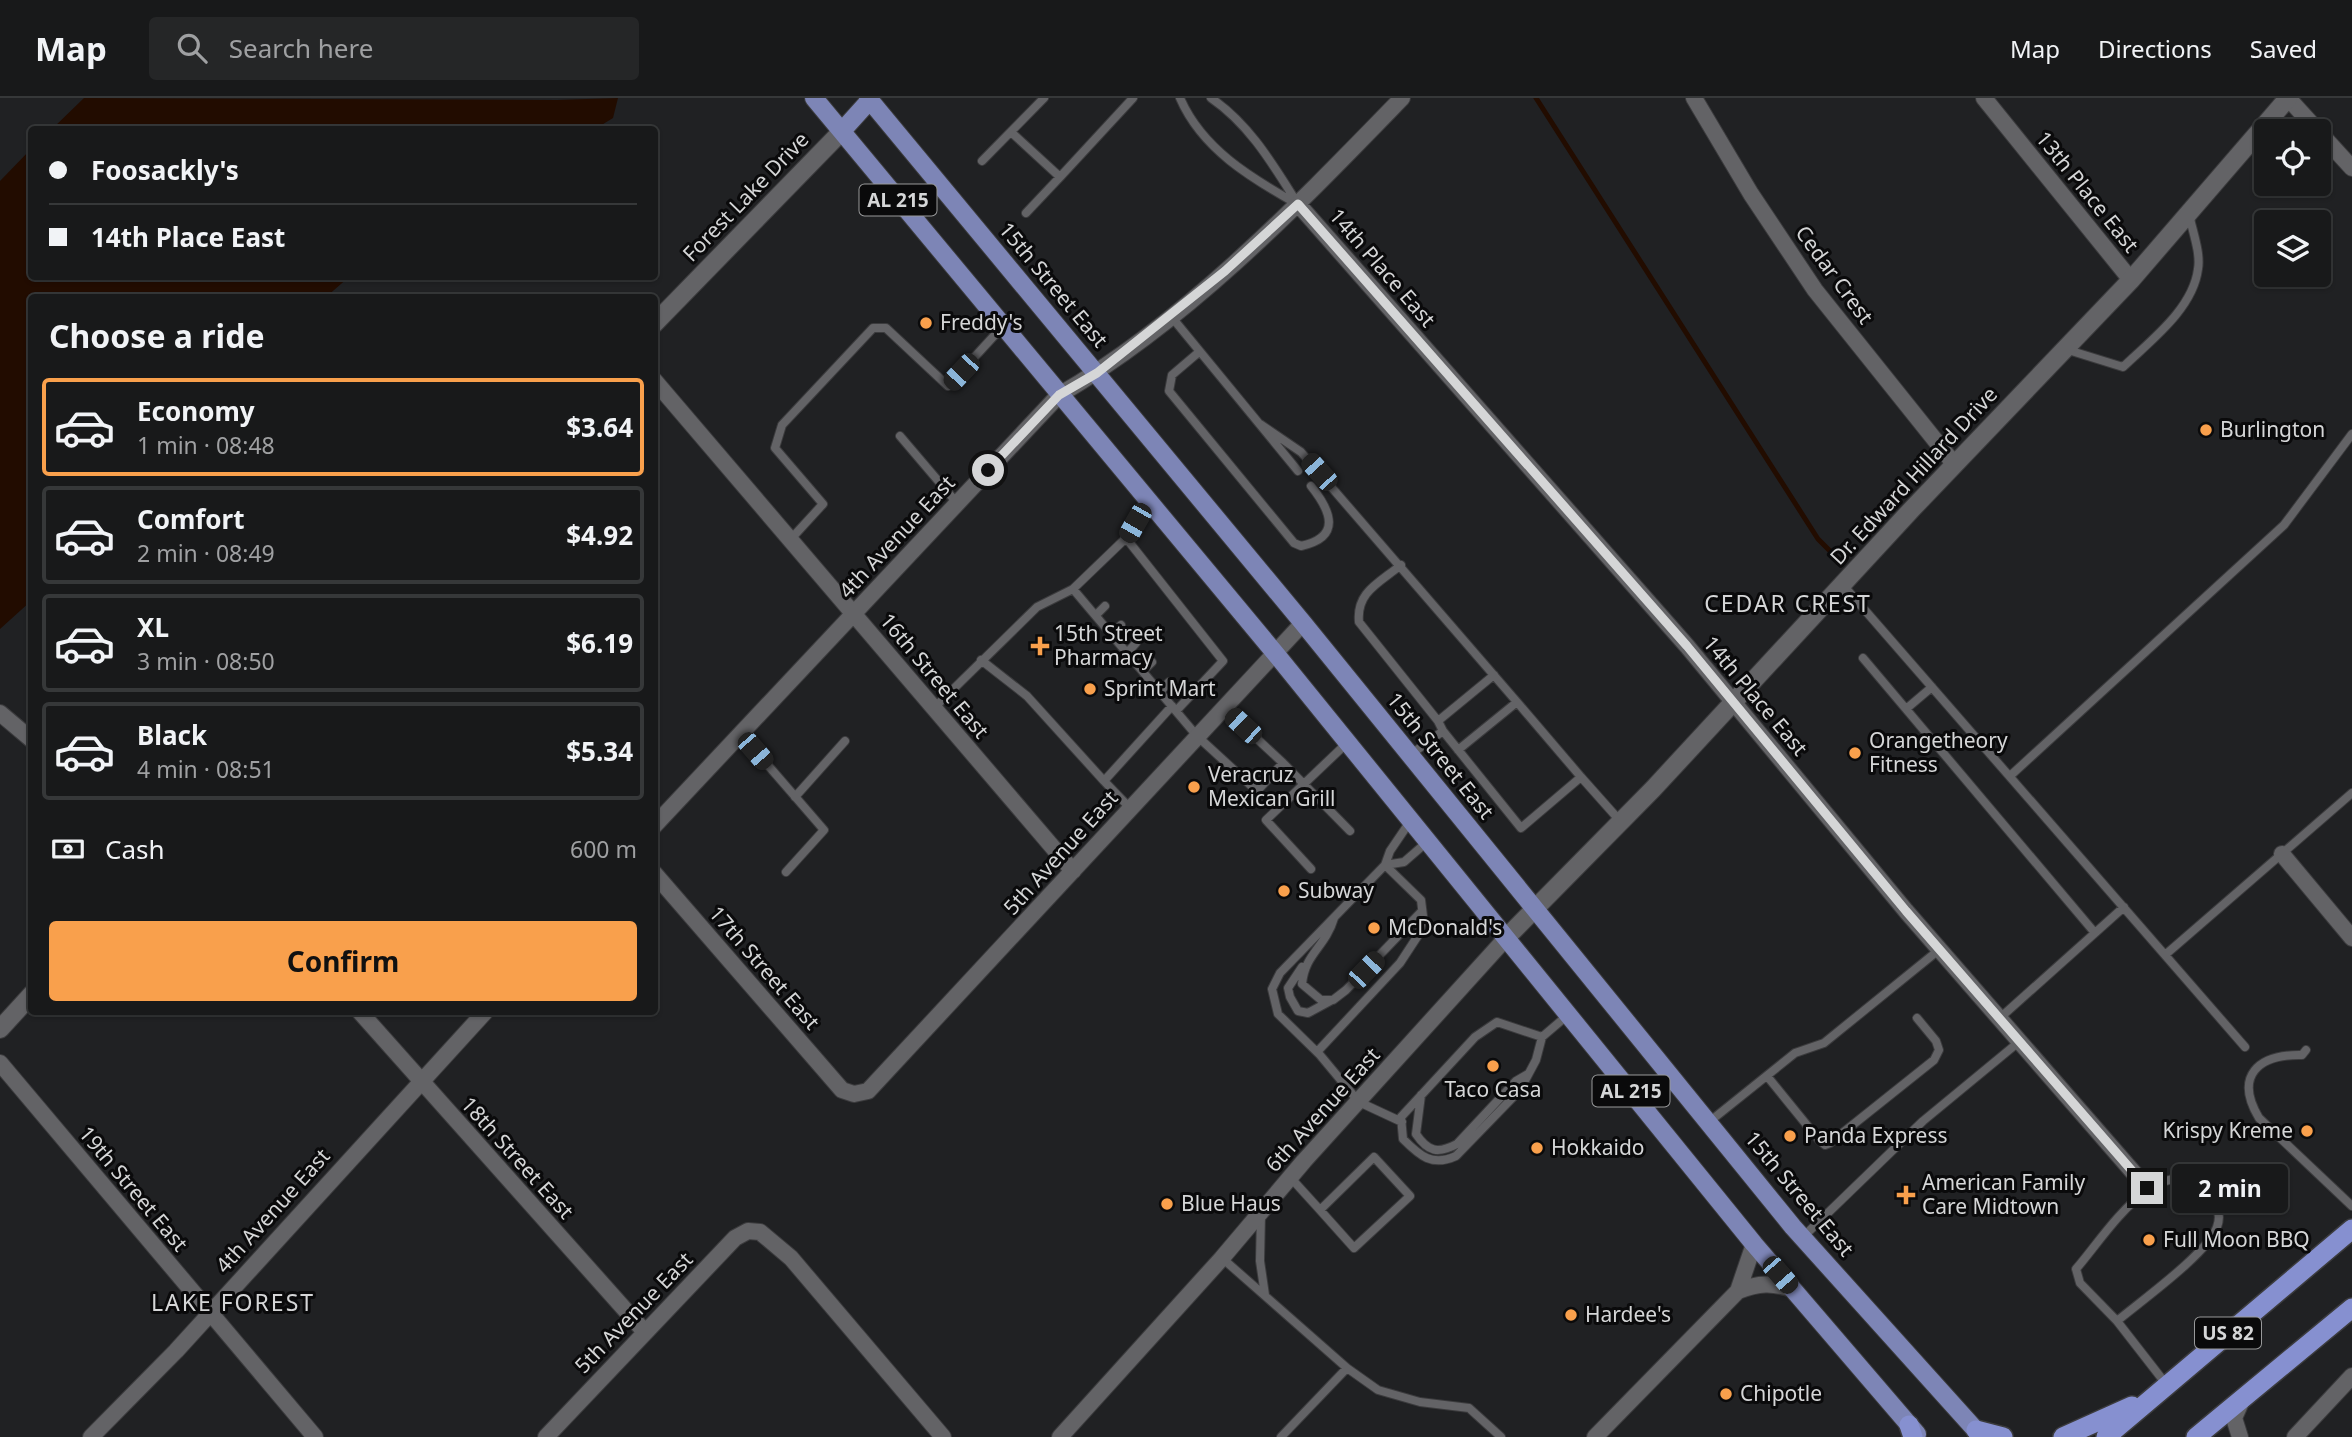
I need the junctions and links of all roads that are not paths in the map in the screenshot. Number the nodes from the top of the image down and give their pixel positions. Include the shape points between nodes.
1 (814, 98) edge
2 (1044, 98) edge
3 (1133, 98) edge
4 (1180, 98) edge
5 (1211, 98) edge
6 (1402, 98) edge
7 (1694, 98) edge
8 (1984, 98) edge
9 (2288, 98) edge
10 (869, 99) edge
11 (2308, 119) edge
12 (842, 131) junction
13 (1011, 132) junction
14 (2331, 144) edge
15 (982, 161) dead end
16 (2352, 168) edge
17 (1060, 177) junction
18 (1298, 204) junction
19 (1026, 213) dead end
20 (2189, 214) junction
21 (2131, 280) junction
22 (1170, 315) junction
23 (658, 320) edge
24 (1003, 327) junction
25 (2065, 349) junction
26 (1199, 352) junction
27 (1097, 373) junction
28 (658, 385) edge
29 (1059, 395) junction
30 (1260, 424) junction
31 (2352, 434) edge
32 (900, 436) dead end
33 (1955, 465) junction
34 (1298, 471) dead end
35 (1311, 486) dead end
36 (1148, 501) junction
37 (958, 503) junction
38 (1126, 538) junction
39 (790, 540) junction
40 (1145, 562) junction
41 (1401, 565) junction
42 (1138, 570) dead end
43 (1843, 584) junction
44 (1073, 589) junction
45 (1105, 606) dead end
46 (853, 614) junction
47 (1096, 615) junction
48 (1303, 623) junction
49 (1121, 625) dead end
50 (1112, 635) junction
51 (1136, 643) dead end
52 (1127, 653) junction
53 (1275, 653) junction
54 (1863, 658) dead end
55 (981, 660) junction
56 (1152, 662) dead end
57 (1143, 671) junction
58 (1494, 675) junction
59 (1169, 682) dead end
60 (1932, 687) junction
61 (1160, 692) junction
62 (1517, 702) junction
63 (1733, 702) junction
64 (1223, 707) junction
65 (934, 708) junction
66 (1174, 709) junction
67 (1906, 709) junction
68 (0, 713) edge
69 (1438, 721) junction
70 (1443, 731) junction
71 (741, 734) junction
72 (1197, 736) junction
73 (28, 737) edge
74 (845, 741) dead end
75 (1348, 742) junction
76 (1458, 750) junction
77 (1410, 755) junction
78 (1283, 763) junction
79 (2010, 776) junction
80 (1581, 777) junction
81 (1104, 781) junction
82 (1304, 783) junction
83 (2352, 793) edge
84 (795, 797) junction
85 (1130, 808) junction
86 (1412, 820) junction
87 (658, 822) edge
88 (1621, 822) junction
89 (1350, 831) dead end
90 (1428, 841) junction
91 (2282, 854) junction
92 (1385, 865) junction
93 (1311, 869) dead end
94 (1073, 871) junction
95 (786, 872) dead end
96 (658, 878) edge
97 (2124, 907) junction
98 (1536, 909) junction
99 (1422, 911) junction
100 (1334, 916) junction
101 (2095, 933) junction
102 (1507, 937) junction
103 (2352, 938) edge
104 (1940, 949) junction
105 (2165, 955) junction
106 (1304, 965) junction
107 (28, 998) edge
108 (1333, 1000) junction
109 (1569, 1014) junction
110 (363, 1015) edge
111 (482, 1015) edge
112 (2001, 1017) junction
113 (1917, 1018) dead end
114 (0, 1029) edge
115 (1542, 1037) junction
116 (2020, 1041) junction
117 (2245, 1047) dead end
118 (2306, 1050) dead end
119 (1317, 1052) junction
120 (0, 1063) edge
121 (1529, 1074) junction
122 (1767, 1076) junction
123 (420, 1080) junction
124 (842, 1090) joint
125 (1422, 1093) junction
126 (1359, 1102) junction
127 (1402, 1122) junction
128 (1709, 1122) junction
129 (1290, 1177) junction
130 (2147, 1188) junction
131 (2352, 1206) edge
132 (1320, 1210) junction
133 (1261, 1212) junction
134 (2352, 1229) edge
135 (1803, 1237) junction
136 (1754, 1244) junction
137 (1222, 1258) junction
138 (1794, 1290) junction
139 (1738, 1291) junction
140 (1265, 1295) junction
141 (2352, 1308) edge
142 (209, 1313) junction
143 (2117, 1321) junction
144 (643, 1331) junction
145 (1347, 1367) junction
146 (2352, 1376) edge
147 (2166, 1384) junction
148 (2244, 1395) junction
149 (2149, 1399) junction
150 (1914, 1433) edge
151 (1979, 1433) edge
152 (91, 1437) edge
153 (315, 1437) edge
154 (546, 1437) edge
155 (943, 1437) edge
156 (1060, 1437) edge
157 (1281, 1437) edge
158 (1501, 1437) edge
159 (1595, 1437) edge
160 (2003, 1437) edge
161 (2063, 1437) edge
162 (2106, 1437) edge
163 (2196, 1437) edge
164 (2240, 1437) edge
165 (2295, 1437) edge

1 - 12 main road, AL 215
2 - 13 lane
3 - 17 lane
4 - 18 lane via 1202,134 1242,172
5 - 18 lane via 1264,150
6 - 18 street, 4th Avenue East
7 - 33 street, Cedar Crest via 1815,290
8 - 21 street, 13th Place East
9 - 11 street
9 - 20 street, Dr. Edward Hillard Drive
10 - 12 main road
10 - 27 main road, 15th Street East / AL 215
12 - 23 street, Forest Lake Drive
12 - 24 main road, AL 215
13 - 15 lane
13 - 17 lane
14 - 16 street
17 - 19 lane
18 - 22 street, 4th Avenue East
18 - 63 street, 14th Place East
20 - 21 street, Dr. Edward Hillard Drive
20 - 25 lane via 2199,268 2189,296 2164,329 2123,368
21 - 25 street, Dr. Edward Hillard Drive
22 - 26 lane
22 - 27 street, 4th Avenue East
24 - 29 main road, AL 215
24 - 39 lane via 948,386 886,328 873,328 782,425 775,448 823,504
25 - 33 street, Dr. Edward Hillard Drive
26 - 30 lane
26 - 35 lane via 1172,375 1169,391 1301,546 1320,538 1331,518
27 - 29 street, 4th Avenue East
27 - 48 main road, 15th Street East / AL 215
28 - 39 street, 16th Street East
29 - 36 main road, AL 215
29 - 37 street, 4th Avenue East
30 - 34 lane
30 - 41 lane via 1301,452
31 - 79 lane via 2284,525
32 - 37 lane
33 - 43 street, Dr. Edward Hillard Drive
36 - 38 lane
36 - 53 main road, AL 215
37 - 46 street, 4th Avenue East
38 - 40 lane
38 - 44 lane
39 - 46 street, 16th Street East
40 - 42 lane
40 - 66 lane via 1172,605 1223,661
41 - 58 lane
41 - 69 lane via 1362,597 1357,606 1359,622
43 - 60 lane
43 - 63 street, Dr. Edward Hillard Drive
44 - 47 lane
44 - 55 lane via 1037,607
45 - 47 lane
46 - 65 street, 16th Street East
46 - 71 street, 4th Avenue East
47 - 50 lane
48 - 53 street, 5th Avenue East
48 - 77 main road, 15th Street East / AL 215
49 - 50 lane
50 - 52 lane
51 - 52 lane
52 - 57 lane
53 - 64 street, 5th Avenue East
53 - 75 main road, AL 215
54 - 67 lane
55 - 65 lane
55 - 81 lane via 1027,696
56 - 57 lane
57 - 61 lane
58 - 62 lane
58 - 69 lane
59 - 61 lane
60 - 67 lane
60 - 79 lane
61 - 66 lane
62 - 76 lane
62 - 80 lane
63 - 88 street, Dr. Edward Hillard Drive
63 - 104 street, 14th Place East
64 - 72 street, 5th Avenue East
64 - 78 lane
65 - 94 street, 16th Street East
66 - 72 lane
66 - 81 lane
67 - 101 lane
68 - 73 street
69 - 70 lane
70 - 76 lane
70 - 77 lane
71 - 84 lane
71 - 87 street, 4th Avenue East
72 - 78 lane via 1257,791
72 - 85 street, 5th Avenue East
74 - 84 lane
75 - 82 lane
75 - 86 main road, AL 215
76 - 80 lane via 1521,828
77 - 98 main road, 15th Street East / AL 215
78 - 82 lane
79 - 97 lane
80 - 88 lane
81 - 85 lane
82 - 89 lane
82 - 93 lane via 1266,820
83 - 91 lane
84 - 95 lane via 824,830
85 - 94 street, 5th Avenue East
86 - 90 main road, AL 215
86 - 92 lane
88 - 98 street, Dr. Edward Hillard Drive
90 - 92 lane via 1404,862
90 - 102 main road, AL 215
91 - 103 street
91 - 105 lane
92 - 99 lane via 1421,900
92 - 100 lane
94 - 124 street, 5th Avenue East via 882,1080 868,1091 854,1094
96 - 124 street, 17th Street East
97 - 101 lane
97 - 105 lane
98 - 102 street, Dr. Edward Hillard Drive
98 - 128 main road, 15th Street East / AL 215
99 - 108 lane
99 - 119 lane via 1419,934 1400,963
100 - 106 lane via 1329,936
100 - 119 lane via 1280,973 1272,989 1278,1014
101 - 112 lane
102 - 109 main road, AL 215
102 - 126 street, 6th Avenue East
104 - 112 street, 14th Place East
104 - 122 lane via 1824,1043 1795,1053
105 - 117 lane
106 - 108 lane via 1302,984 1321,1000
106 - 108 lane via 1288,988 1298,1011 1308,1013
107 - 114 street
109 - 115 lane
109 - 136 main road, AL 215
110 - 123 street, 18th Street East
111 - 123 street, 4th Avenue East
112 - 116 street, 14th Place East
113 - 122 lane via 1936,1041 1934,1060 1825,1145
115 - 121 lane
115 - 125 lane via 1497,1022 1475,1037
116 - 130 street, 14th Place East
116 - 135 lane via 1923,1121
118 - 131 lane via 2302,1055 2280,1054 2260,1062 2250,1079 2249,1100 2259,1118
119 - 126 lane
120 - 142 street, 19th Street East
121 - 125 lane via 1516,1081 1446,1150 1425,1147 1416,1134
121 - 127 lane via 1520,1090 1456,1156 1444,1161 1423,1158 1403,1139
122 - 128 lane
123 - 142 street, 4th Avenue East
123 - 144 street, 18th Street East
125 - 127 lane via 1401,1117
126 - 127 lane
126 - 129 street, 6th Avenue East
128 - 135 main road, 15th Street East / AL 215
129 - 132 lane
129 - 133 street, 6th Avenue East
130 - 143 lane via 2076,1269 2080,1283
130 - 143 lane via 2168,1178 2197,1182 2214,1200 2217,1228 2198,1253
132 - 132 lane via 1374,1157 1410,1196 1354,1248
133 - 137 street, 6th Avenue East
133 - 140 lane
134 - 147 highway, US 82
135 - 151 main road, 15th Street East / AL 215
136 - 138 main road, AL 215
136 - 139 street
137 - 140 lane
137 - 156 street, 6th Avenue East
138 - 139 street via 1756,1284
138 - 150 main road, AL 215
139 - 159 street
140 - 145 lane
141 - 148 highway, US 82
142 - 152 street, 4th Avenue East
142 - 153 street, 19th Street East
143 - 147 lane
144 - 154 street, 5th Avenue East
144 - 155 street, 5th Avenue East via 735,1238 748,1231 760,1232 791,1258
145 - 157 lane
145 - 158 lane via 1378,1390 1469,1408
146 - 165 street
147 - 149 highway, US 82
148 - 163 highway, US 82
148 - 164 street via 2234,1418
149 - 161 highway
149 - 162 highway, US 82
151 - 160 highway

